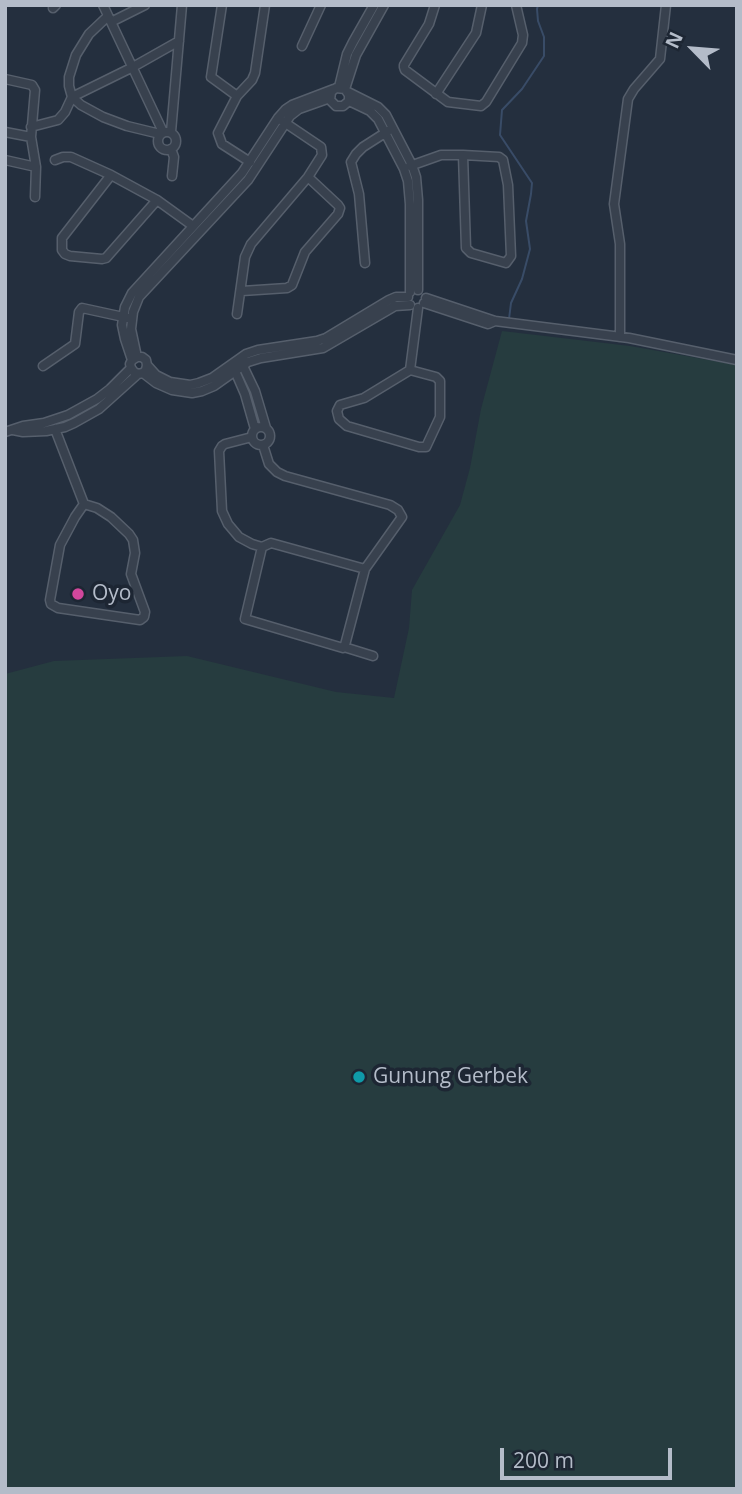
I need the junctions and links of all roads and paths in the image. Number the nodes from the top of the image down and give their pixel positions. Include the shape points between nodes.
1 (103, 5) edge
2 (145, 5) edge
3 (182, 5) edge
4 (222, 5) edge
5 (265, 5) edge
6 (321, 5) edge
7 (435, 5) edge
8 (482, 5) edge
9 (516, 5) edge
10 (666, 5) edge
11 (377, 6) edge
12 (109, 19) junction
13 (179, 41) junction
14 (302, 46) dead end
15 (133, 67) junction
16 (5, 79) edge
17 (341, 93) junction
18 (436, 94) junction
19 (237, 96) junction
20 (72, 97) junction
21 (281, 120) junction
22 (31, 127) junction
23 (389, 130) junction
24 (5, 132) edge
25 (165, 133) junction
26 (31, 137) junction
27 (171, 149) junction
28 (463, 155) junction
29 (5, 160) edge
30 (55, 160) dead end
31 (250, 162) junction
32 (36, 167) junction
33 (408, 167) junction
34 (111, 175) junction
35 (172, 176) dead end
36 (308, 177) junction
37 (35, 197) dead end
38 (157, 200) junction
39 (193, 226) junction
40 (170, 257) junction
41 (365, 263) dead end
42 (242, 291) junction
43 (416, 299) junction
44 (237, 314) dead end
45 (127, 318) junction
46 (623, 337) junction
47 (737, 360) edge
48 (43, 366) dead end
49 (138, 366) junction
50 (239, 368) junction
51 (410, 370) junction
52 (207, 385) junction
53 (104, 399) junction
54 (26, 428) junction
55 (266, 428) junction
56 (55, 429) junction
57 (9, 431) edge
58 (253, 433) junction
59 (263, 445) junction
60 (84, 504) junction
61 (262, 547) junction
62 (365, 569) junction
63 (344, 647) junction
64 (373, 656) dead end

1 - 12 street
2 - 12 street
3 - 13 street
4 - 19 street via 211,77
5 - 19 street via 256,73
6 - 14 street
7 - 18 street via 404,65
8 - 18 street via 475,33
9 - 18 street via 522,43 486,102 481,106 453,104
10 - 46 street via 660,59 628,99 614,204
11 - 17 street via 347,54
12 - 15 street
12 - 20 street via 89,34 76,55 69,77
13 - 15 street
13 - 25 street
15 - 20 street
15 - 25 street
16 - 22 street via 34,87
17 - 21 street via 292,104
17 - 23 street
19 - 31 street via 218,138
20 - 22 street via 61,117
20 - 25 street via 103,117
21 - 31 street
21 - 36 street via 321,147 319,162
21 - 40 street via 248,180
22 - 26 street
23 - 33 street
23 - 41 street via 351,162 359,194
24 - 26 street
25 - 27 street via 176,139
25 - 27 street via 158,145
26 - 32 street
27 - 35 street
28 - 28 street via 503,160 511,256 506,263 471,253 465,245
28 - 33 street via 442,155
29 - 32 street
30 - 34 street via 71,157
31 - 39 street
32 - 37 street
33 - 43 street
34 - 38 street
34 - 38 street via 62,238 65,254 106,258
36 - 42 street via 251,244
36 - 42 street via 338,205 338,214 305,252 292,285
38 - 39 street
39 - 40 street
40 - 45 street via 132,293
42 - 44 street
43 - 46 street via 498,321
43 - 50 street via 323,348 261,358
43 - 51 street
43 - 52 street via 393,298 317,341 246,354
45 - 48 street via 82,308 75,344
45 - 49 street via 123,332
46 - 47 street
49 - 52 street via 170,382
49 - 53 street
50 - 52 street
50 - 55 street via 255,391
50 - 58 street
51 - 51 street via 364,398 340,405 339,419 347,426 426,447 440,417 439,379
53 - 54 street
53 - 56 street via 84,418
54 - 56 street
54 - 57 street
55 - 58 street via 260,426
55 - 59 street via 271,437
56 - 60 street
58 - 59 street via 255,442
58 - 61 street via 220,448 222,511 239,537
59 - 62 street via 269,464 285,476 398,510 400,521
60 - 60 street via 111,517 133,540 131,574 144,617 136,620 51,604 58,555
61 - 62 street via 271,542
61 - 63 street via 245,619
62 - 63 street
63 - 64 street

